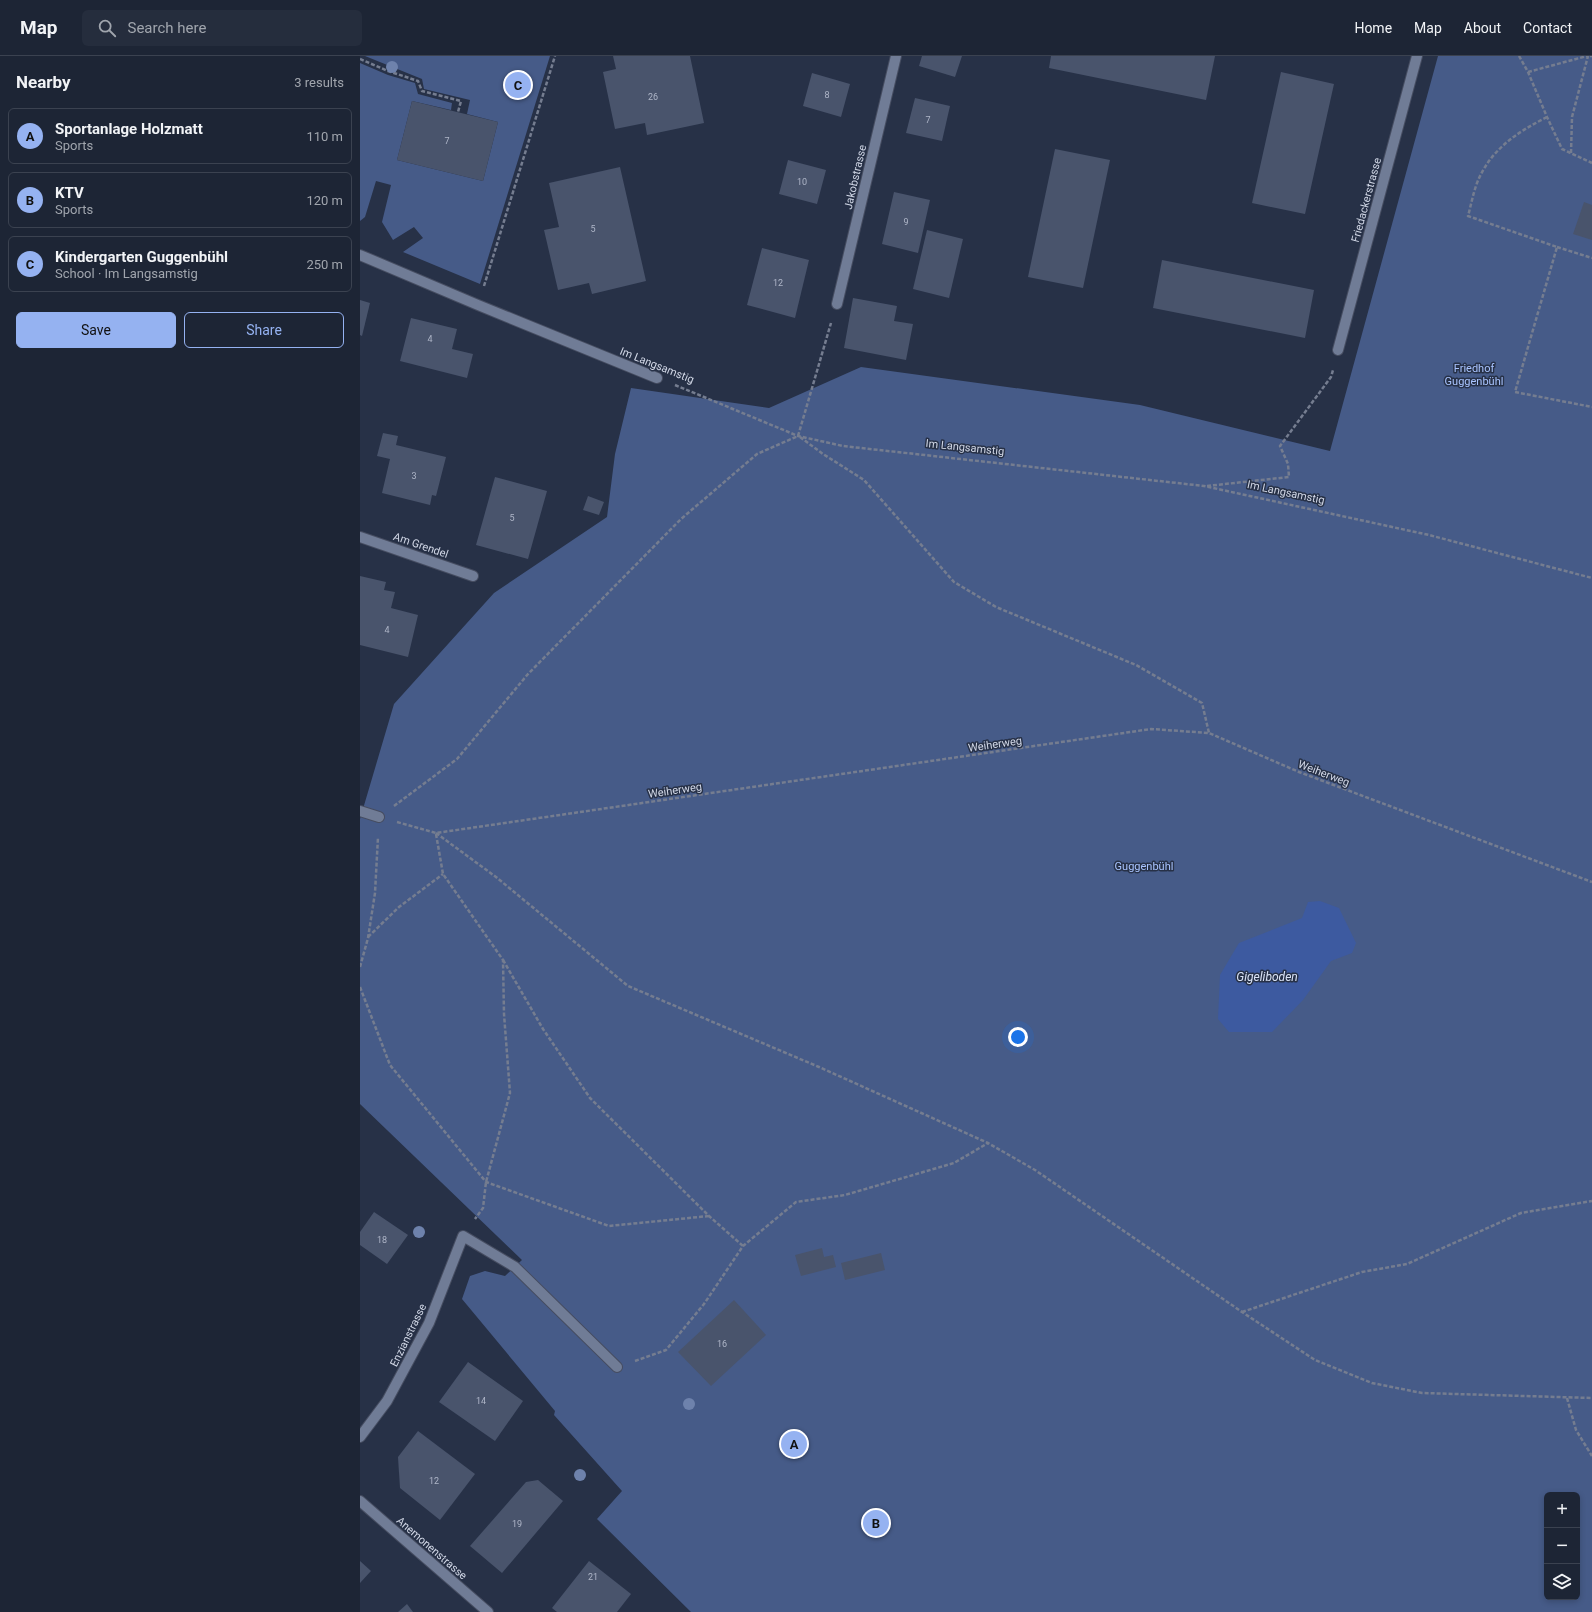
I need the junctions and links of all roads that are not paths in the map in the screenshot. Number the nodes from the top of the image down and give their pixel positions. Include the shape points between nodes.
1 (896, 56) edge
2 (1417, 56) edge
3 (360, 255) edge
4 (837, 304) road end
5 (1338, 350) road end
6 (658, 378) road end
7 (360, 537) edge
8 (474, 576) dead end
9 (360, 811) edge
10 (380, 817) road end
11 (617, 1367) road end
12 (360, 1437) edge
13 (360, 1502) edge
14 (488, 1612) edge

1 - 4 street, Jakobstrasse
2 - 5 street, Friedackerstrasse
3 - 6 street, Im Langsamstig
7 - 8 street, Am Grendel
9 - 10 street
11 - 12 street, Enzianstrasse via 515,1266 463,1236 429,1323 387,1401
13 - 14 street, Anemonenstrasse

